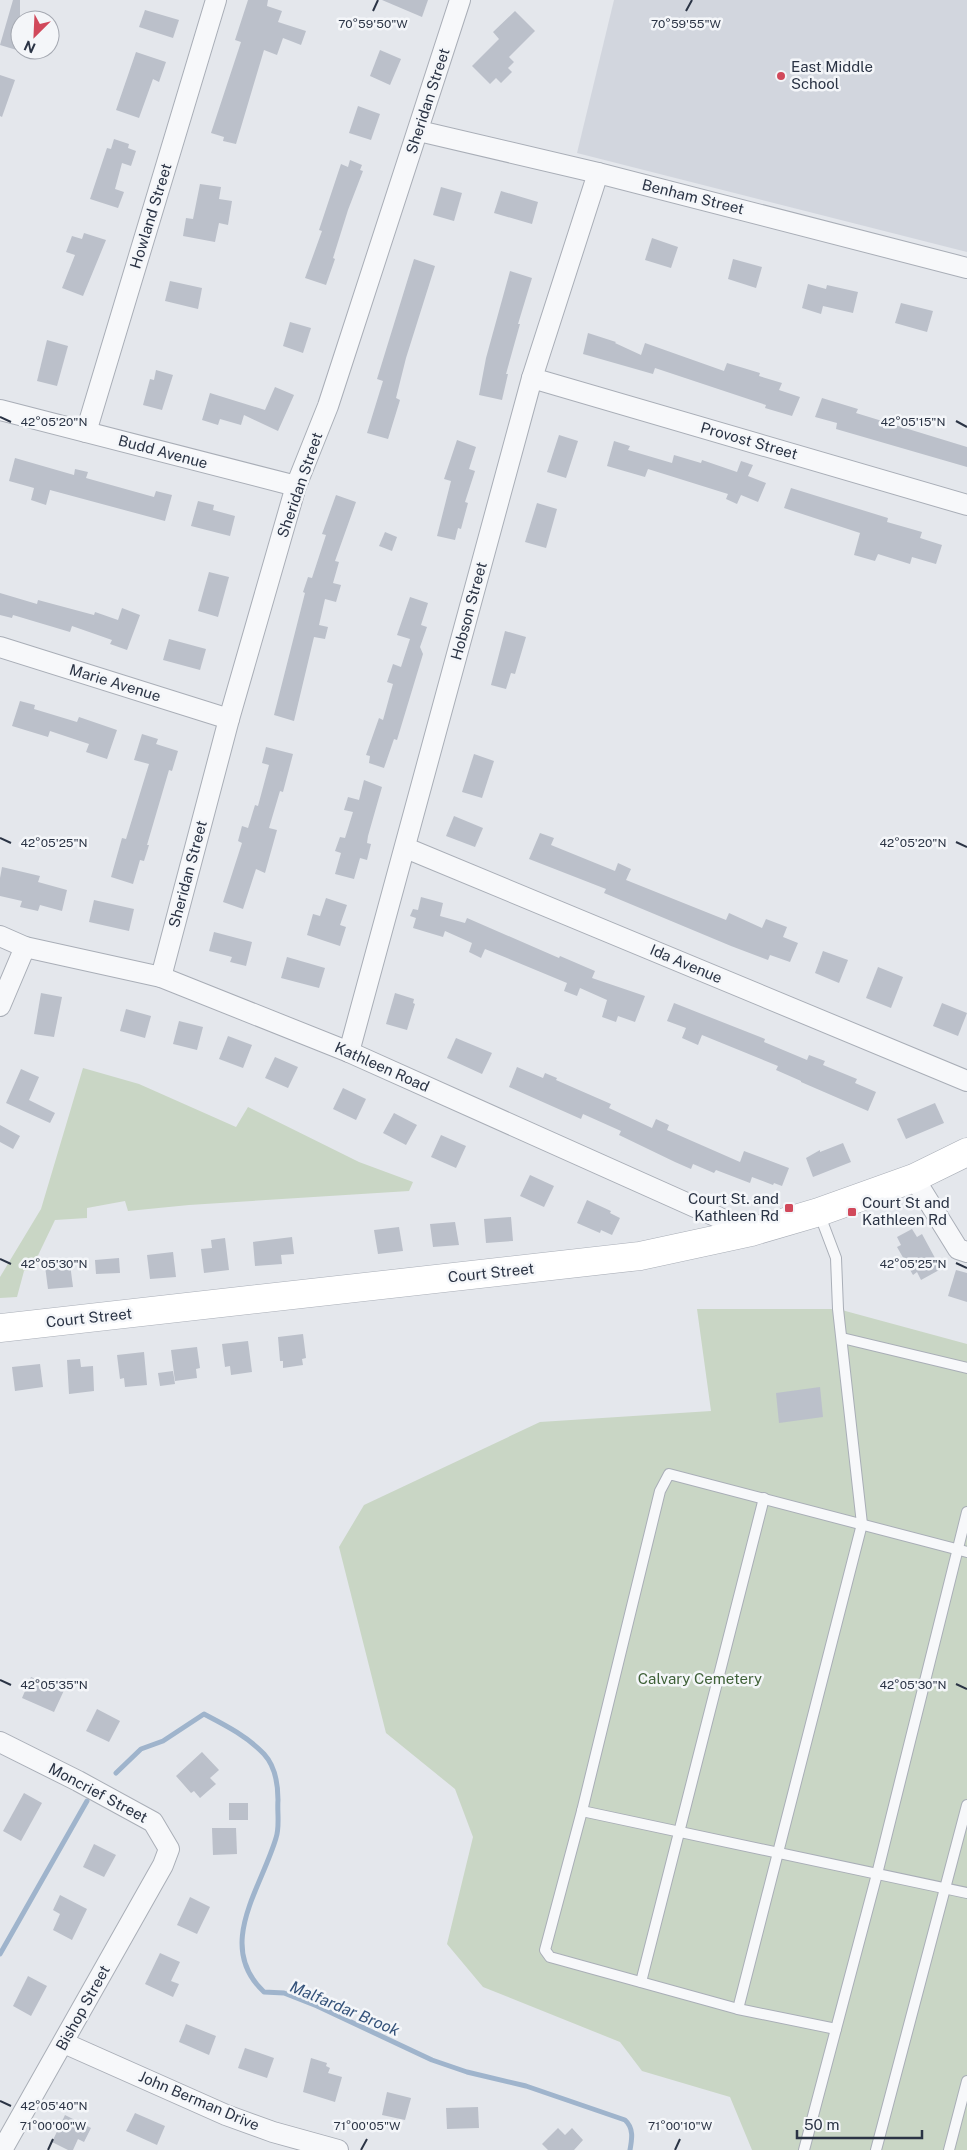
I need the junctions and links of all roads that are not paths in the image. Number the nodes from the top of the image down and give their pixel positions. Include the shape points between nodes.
1 (216, 0) edge
2 (460, 0) edge
3 (419, 130) junction
4 (598, 173) junction
5 (967, 268) edge
6 (532, 378) junction
7 (0, 410) edge
8 (86, 432) junction
9 (296, 486) junction
10 (967, 505) edge
11 (0, 647) edge
12 (229, 718) junction
13 (406, 848) junction
14 (0, 936) edge
15 (25, 947) junction
16 (161, 977) junction
17 (0, 1006) edge
18 (349, 1052) junction
19 (967, 1081) edge
20 (967, 1152) edge
21 (914, 1178) junction
22 (819, 1212) junction
23 (751, 1232) junction
24 (967, 1252) edge
25 (0, 1328) edge
26 (842, 1338) junction
27 (967, 1368) edge
28 (764, 1498) junction
29 (967, 1512) edge
30 (862, 1524) junction
31 (962, 1551) edge
32 (2, 1749) edge
33 (967, 1805) edge
34 (582, 1811) junction
35 (679, 1832) junction
36 (778, 1853) junction
37 (163, 1866) joint
38 (877, 1874) junction
39 (944, 1888) junction
40 (967, 1894) edge
41 (641, 1982) junction
42 (738, 2009) junction
43 (836, 2029) junction
44 (64, 2043) junction
45 (967, 2082) edge
46 (2, 2150) edge
47 (338, 2150) edge
48 (804, 2150) edge
49 (876, 2150) edge
50 (949, 2150) edge

1 - 8 street, Howland Street
2 - 3 street, Sheridan Street
3 - 4 street, Benham Street
3 - 9 street, Sheridan Street via 328,406
4 - 5 street, Benham Street
4 - 6 street, Hobson Street
6 - 10 street, Provost Street
6 - 13 street, Hobson Street
7 - 8 street, Budd Avenue
8 - 9 street, Budd Avenue
9 - 12 street, Sheridan Street
11 - 12 street, Marie Avenue
12 - 16 street, Sheridan Street
13 - 18 street, Hobson Street
13 - 19 street, Ida Avenue
14 - 15 street, Kathleen Road
15 - 16 street, Kathleen Road
15 - 17 street
16 - 18 street, Kathleen Road
18 - 23 street, Kathleen Road
20 - 21 street, Court Street
21 - 22 street, Court Street
21 - 24 street via 958,1250
22 - 23 street, Court Street
22 - 26 lane via 836,1258
23 - 25 street, Court Street via 640,1256
26 - 27 lane
26 - 30 lane
28 - 30 lane
28 - 34 lane via 669,1474 660,1491
28 - 35 lane
29 - 31 lane
30 - 31 lane
30 - 36 lane
31 - 38 lane
32 - 37 street, Moncrief Street via 78,1781 152,1822 169,1849
33 - 39 lane
34 - 35 lane
34 - 41 lane via 545,1950 550,1957
35 - 36 lane
35 - 41 lane
36 - 38 lane
36 - 42 lane
37 - 44 street, Bishop Street
38 - 39 lane
38 - 43 lane
39 - 40 lane
39 - 49 lane
41 - 42 lane
42 - 43 lane
43 - 48 lane
44 - 46 street, Bishop Street
44 - 47 street, John Berman Drive via 226,2115
45 - 50 lane

